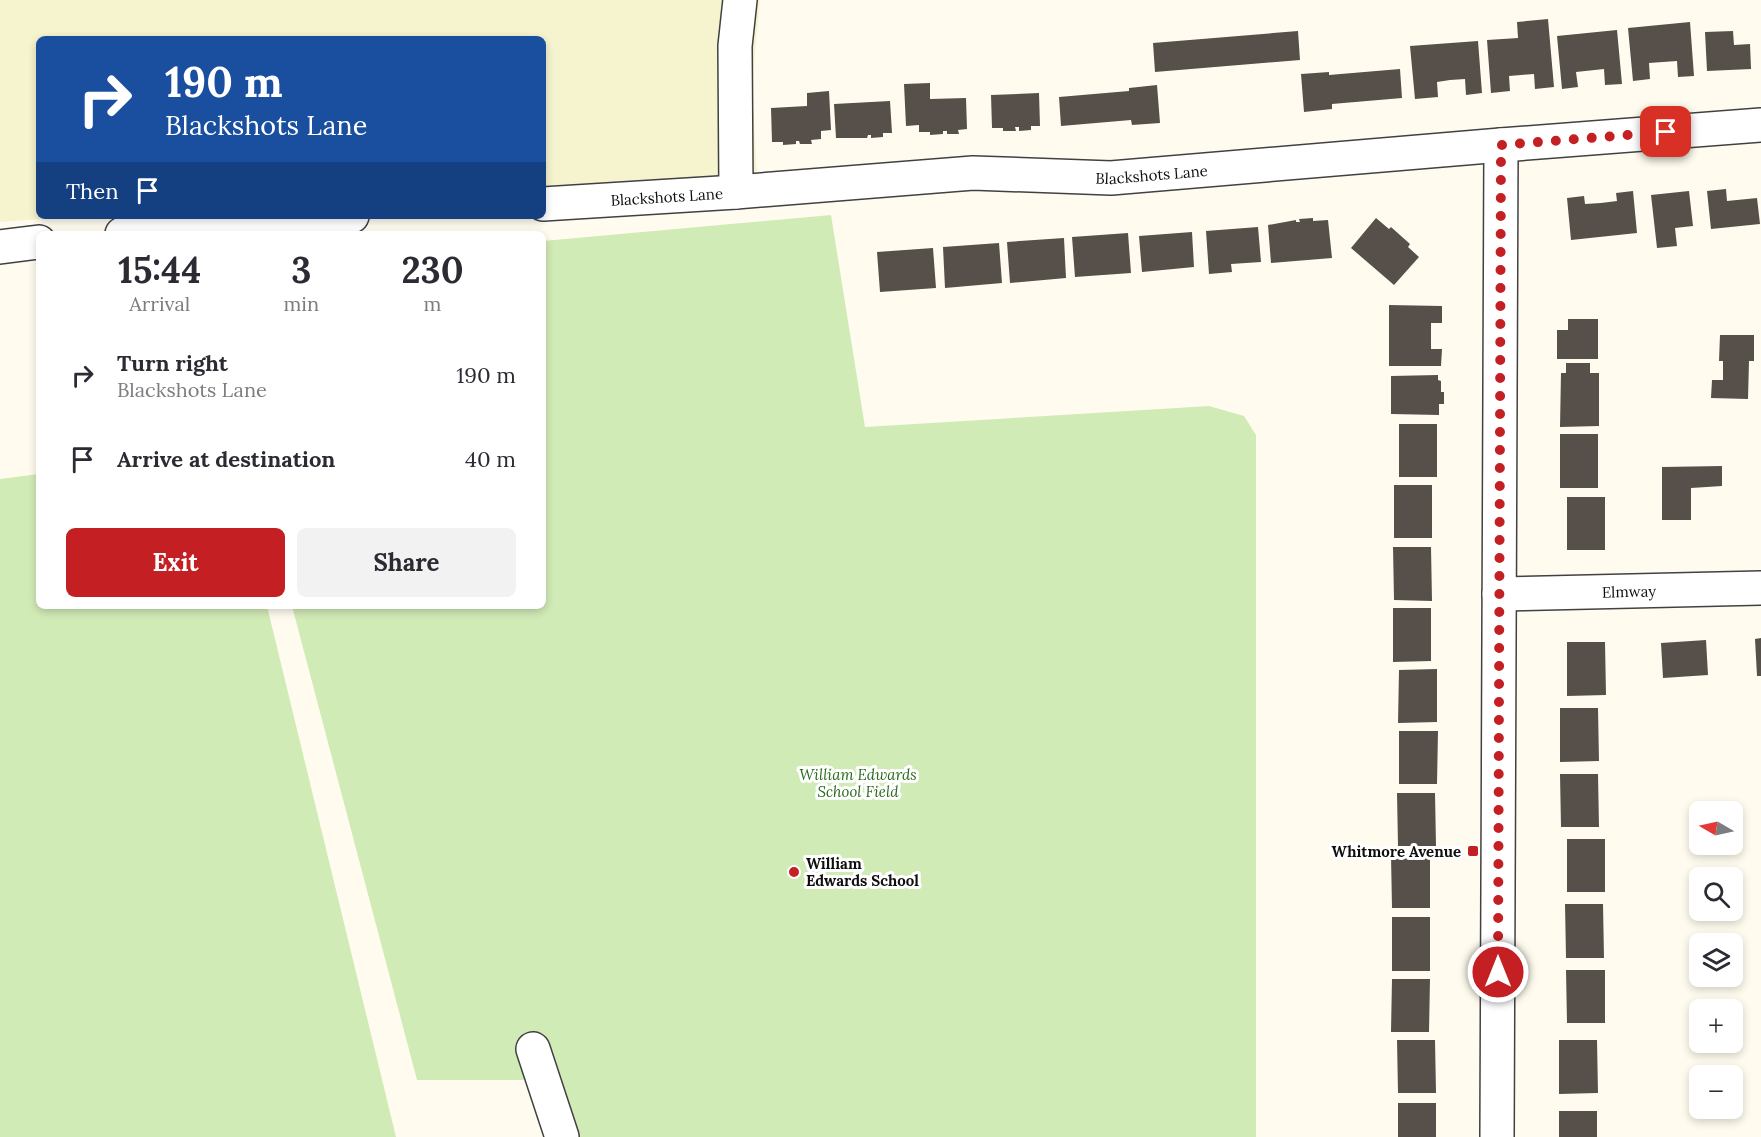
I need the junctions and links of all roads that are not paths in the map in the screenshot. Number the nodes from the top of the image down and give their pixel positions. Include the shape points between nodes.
1 (740, 0) edge
2 (1761, 125) edge
3 (1501, 145) junction
4 (735, 192) junction
5 (546, 204) edge
6 (314, 219) edge
7 (160, 231) edge
8 (36, 242) edge
9 (0, 247) edge
10 (1761, 588) edge
11 (1499, 594) junction
12 (533, 1048) dead end
13 (562, 1137) edge
14 (1497, 1137) edge

1 - 4 street via 735,46
2 - 3 street, Blackshots Lane
3 - 4 street, Blackshots Lane via 1111,178 973,173
3 - 11 street
4 - 5 street, Blackshots Lane
6 - 7 street
8 - 9 street
10 - 11 street, Elmway
11 - 14 street
12 - 13 street

